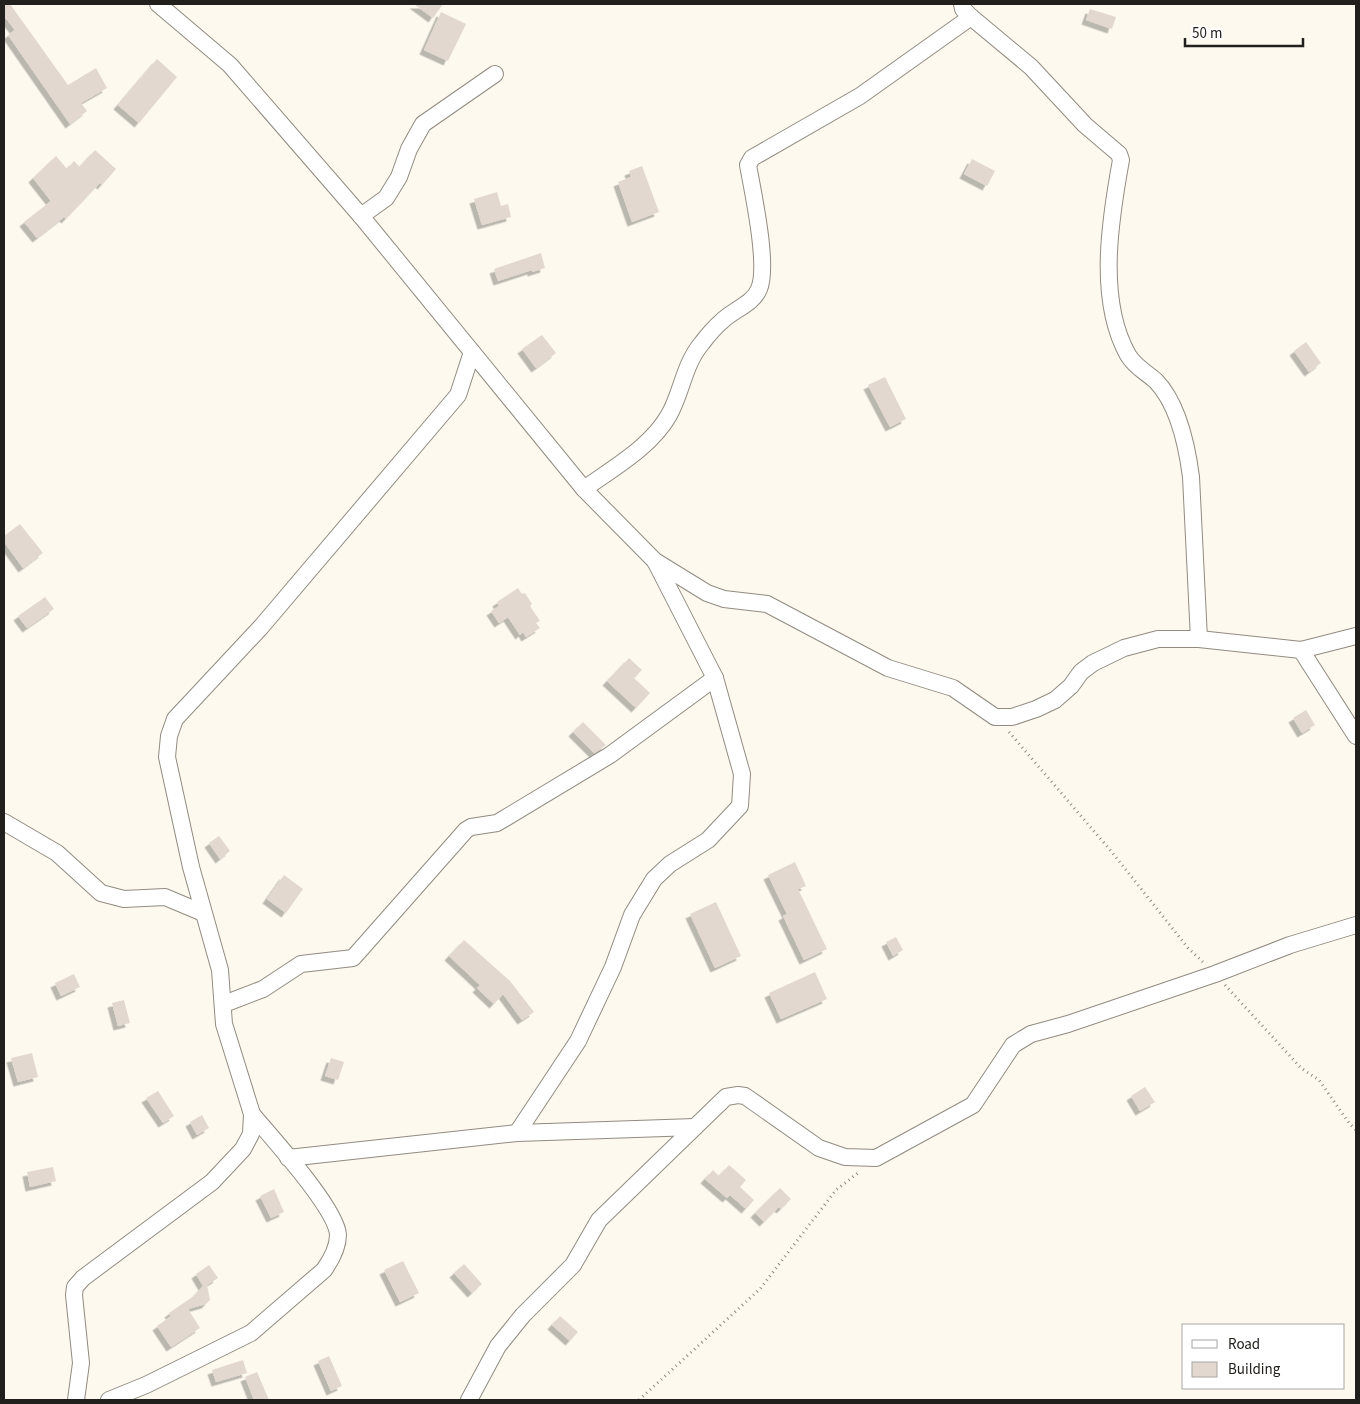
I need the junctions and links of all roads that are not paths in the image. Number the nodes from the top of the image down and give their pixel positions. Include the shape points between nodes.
1 (158, 4) edge
2 (966, 11) edge
3 (495, 74) dead end
4 (361, 216) junction
5 (472, 352) junction
6 (584, 489) junction
7 (655, 561) junction
8 (1356, 636) edge
9 (1199, 639) junction
10 (1301, 650) junction
11 (715, 678) junction
12 (1356, 736) edge
13 (4, 822) edge
14 (203, 913) junction
15 (1356, 925) edge
16 (224, 1004) junction
17 (252, 1114) junction
18 (695, 1127) junction
19 (517, 1133) junction
20 (288, 1158) junction
21 (76, 1400) edge
22 (109, 1400) edge
23 (469, 1400) edge

1 - 4 street via 230,65
2 - 6 street via 860,96 752,158 748,165 758,219 762,277 759,291 723,320 700,345 689,362 661,429
2 - 9 street via 1031,67 1085,125 1119,154 1121,160 1108,247 1108,283 1117,327 1128,355 1163,390 1188,454 1192,477
3 - 4 street via 423,124 386,198
4 - 5 street
5 - 6 street
5 - 14 street via 464,382 454,400 261,627 175,719 167,757
6 - 7 street
7 - 9 street via 707,593 724,599 767,604 888,668 953,688 996,717 1012,717 1055,700 1093,663 1124,648 1158,639
7 - 11 street
8 - 10 street
9 - 10 street
10 - 12 street
11 - 16 street via 610,754 497,823 466,830 353,958 301,964 262,989
11 - 19 street via 742,774 740,806 708,840 670,864 654,879 632,914 613,967 578,1041
13 - 14 street via 57,853 101,893 124,899 166,897
14 - 16 street via 220,970
15 - 18 street via 1031,1034 1013,1045 972,1105 876,1158 845,1156 819,1148 738,1094 726,1097
16 - 17 street via 226,1030
17 - 20 street
17 - 21 street via 251,1134 244,1149 229,1166 75,1287 81,1363
18 - 19 street
18 - 23 street via 599,1220 573,1265 522,1315 498,1346
19 - 20 street
20 - 22 street via 336,1226 336,1246 324,1270 251,1333

